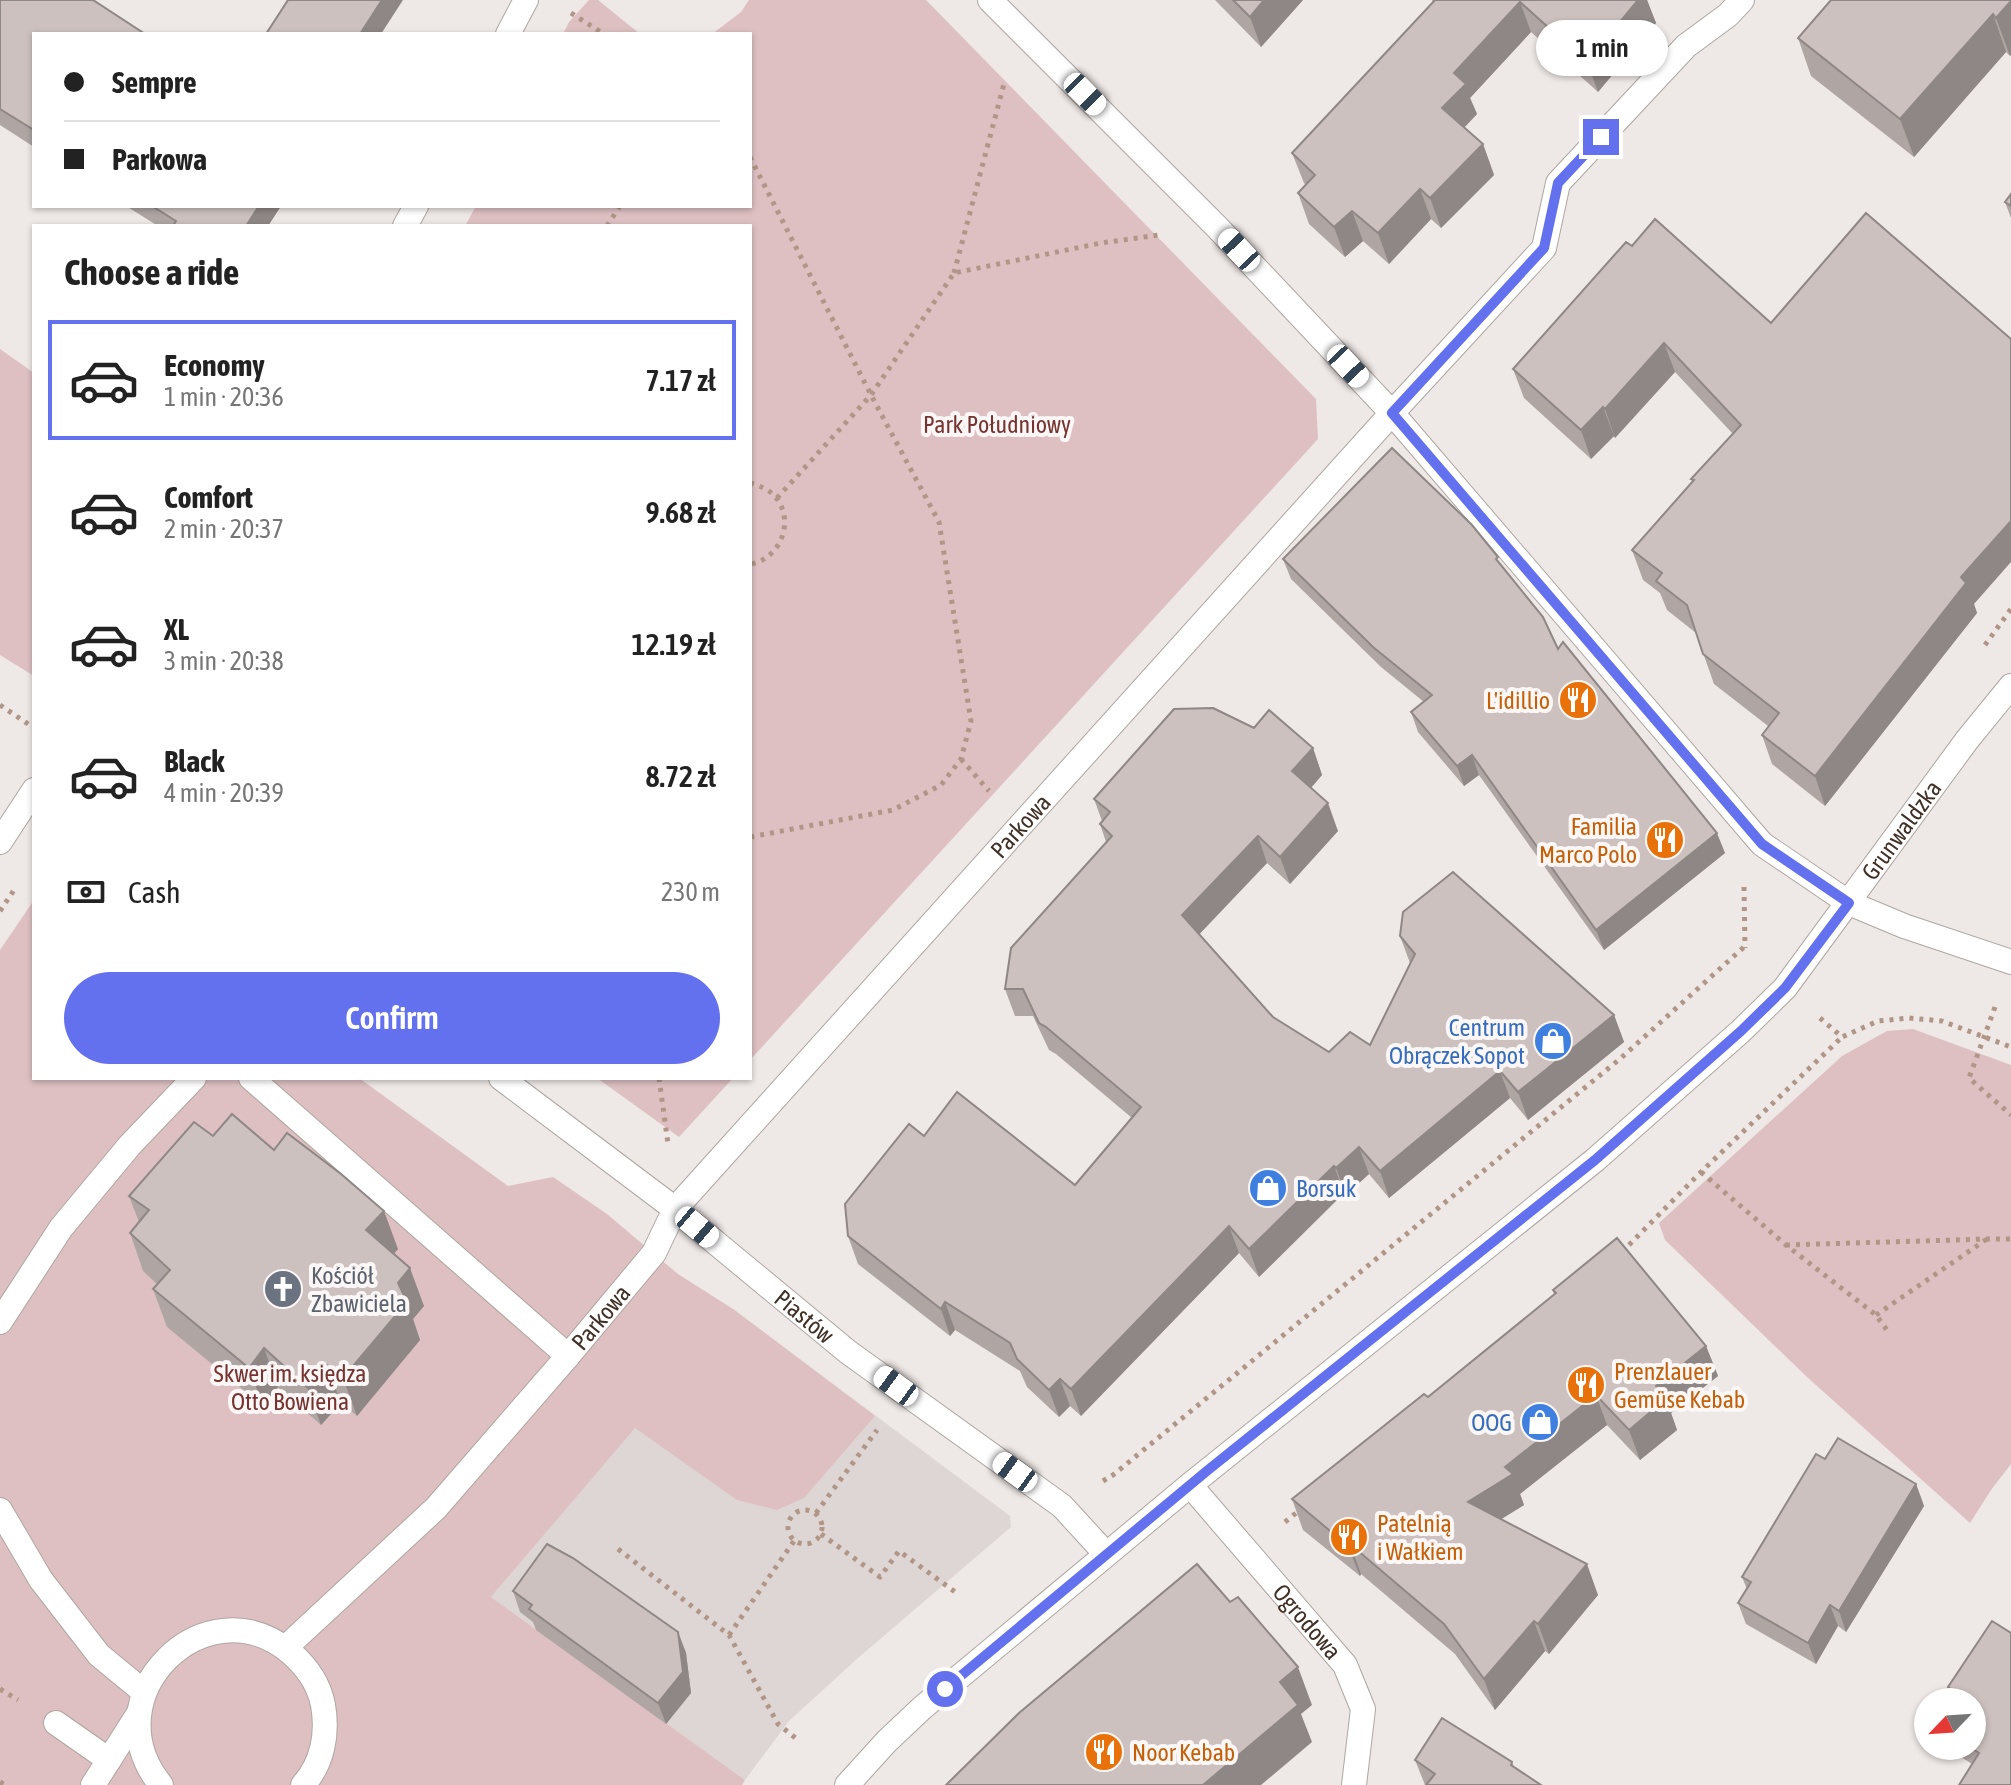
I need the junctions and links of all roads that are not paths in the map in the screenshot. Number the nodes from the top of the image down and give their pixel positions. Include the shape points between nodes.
1 (526, 0) edge
2 (990, 0) edge
3 (1742, 0) edge
4 (509, 32) edge
5 (1392, 413) junction
6 (2011, 686) edge
7 (32, 793) edge
8 (0, 842) edge
9 (1849, 903) junction
10 (2011, 962) edge
11 (192, 1080) edge
12 (253, 1080) edge
13 (504, 1080) edge
14 (675, 1209) junction
15 (0, 1322) edge
16 (568, 1356) junction
17 (1190, 1485) junction
18 (0, 1510) edge
19 (1106, 1554) junction
20 (285, 1648) junction
21 (142, 1702) junction
22 (56, 1723) dead end
23 (109, 1760) junction
24 (311, 1783) edge
25 (93, 1785) edge
26 (161, 1785) edge
27 (847, 1785) edge
28 (1354, 1785) edge

1 - 4 street
2 - 5 street via 1217,227
3 - 5 street, Parkowa via 1686,46 1558,183 1544,248
5 - 9 street via 1762,844
5 - 14 street, Parkowa
6 - 9 street, Grunwaldzka
7 - 8 street
9 - 10 street
9 - 17 street, Grunwaldzka via 1785,988 1730,1041 1595,1160
11 - 15 street via 61,1228
12 - 16 street
13 - 14 street, Piastów
14 - 16 street, Parkowa via 654,1253
14 - 19 street, Piastów via 848,1352 1062,1506
16 - 20 street, Parkowa via 436,1508
17 - 19 street, Grunwaldzka
17 - 28 street, Ogrodowa via 1345,1665 1363,1709
18 - 21 street via 41,1580
19 - 27 street, Grunwaldzka via 922,1708
20 - 21 street via 246,1632 204,1635 167,1657 153,1673
20 - 24 street via 314,1679 322,1698 324,1740
21 - 23 street
21 - 26 street via 139,1735
22 - 23 street
23 - 25 street

